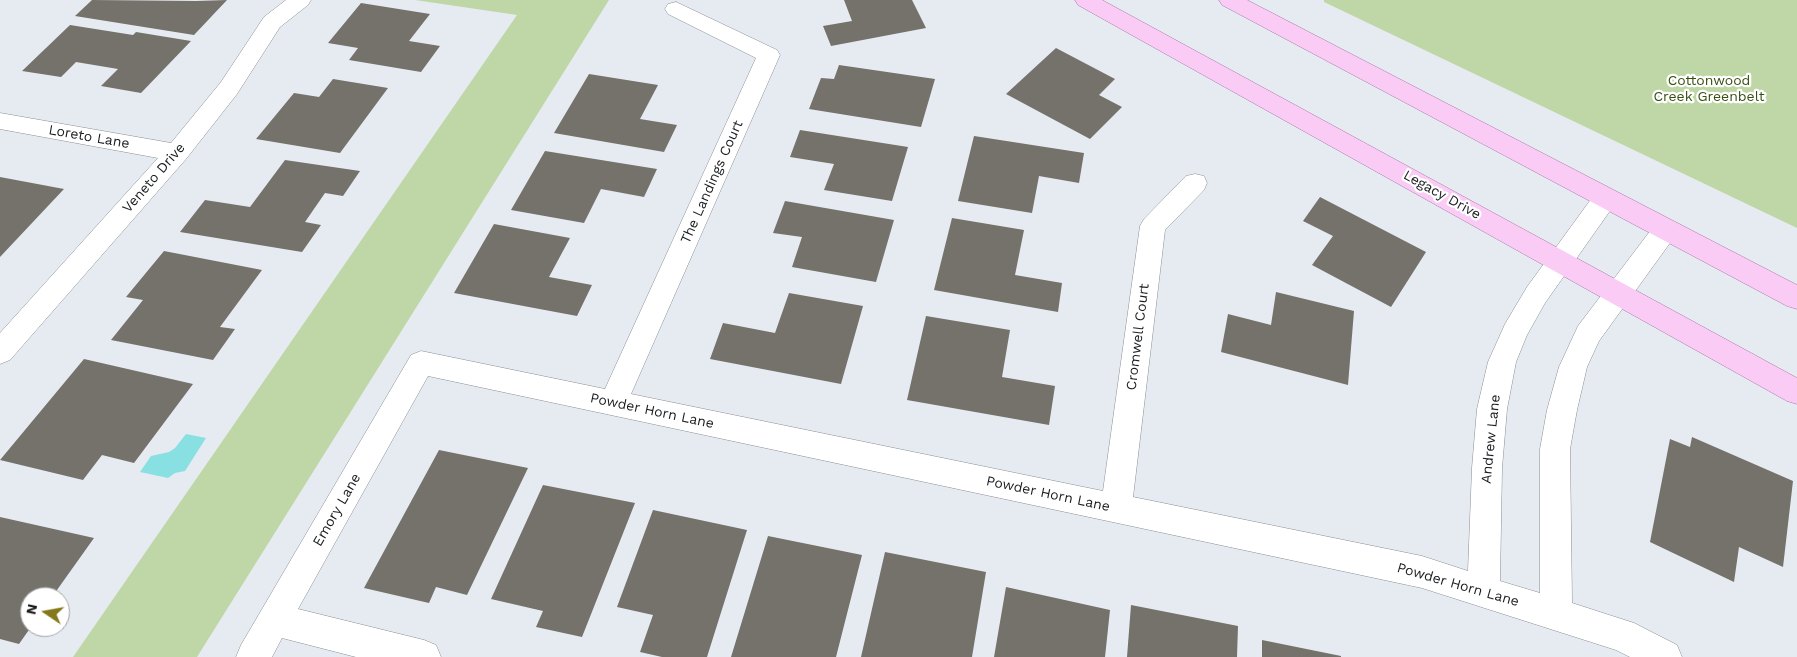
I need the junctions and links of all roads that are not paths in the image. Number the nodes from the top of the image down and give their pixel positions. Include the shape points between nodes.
1 (300, 0) edge
2 (1086, 0) edge
3 (1230, 0) edge
4 (676, 9) dead end
5 (0, 121) edge
6 (177, 153) junction
7 (1195, 183) dead end
8 (1606, 198) junction
9 (1666, 229) junction
10 (1562, 261) junction
11 (1618, 292) junction
12 (1797, 298) edge
13 (0, 352) edge
14 (422, 363) joint
15 (1797, 392) edge
16 (613, 403) junction
17 (1116, 508) junction
18 (1484, 592) junction
19 (1556, 614) junction
20 (274, 620) junction
21 (253, 657) edge
22 (424, 657) edge
23 (1665, 657) edge

1 - 6 street, Veneto Drive via 272,22 228,88
2 - 10 main road, Legacy Drive
3 - 8 main road
4 - 16 street, The Landings Court via 769,55
5 - 6 street, Loreto Lane
6 - 13 street, Veneto Drive
7 - 17 street, Cromwell Court via 1153,226
8 - 9 main road
8 - 10 street, Andrew Lane
9 - 11 street
9 - 12 main road
10 - 11 main road, Legacy Drive
10 - 18 street, Andrew Lane via 1527,310 1502,362 1492,410 1487,468
11 - 15 main road, Legacy Drive
11 - 19 street via 1588,334 1573,368 1562,410 1555,449
14 - 16 street, Powder Horn Lane
14 - 20 street, Emory Lane
16 - 17 street, Powder Horn Lane
17 - 18 street, Powder Horn Lane via 1422,572
18 - 19 street, Powder Horn Lane
19 - 23 street, Powder Horn Lane via 1622,636
20 - 21 street, Emory Lane
20 - 22 street

